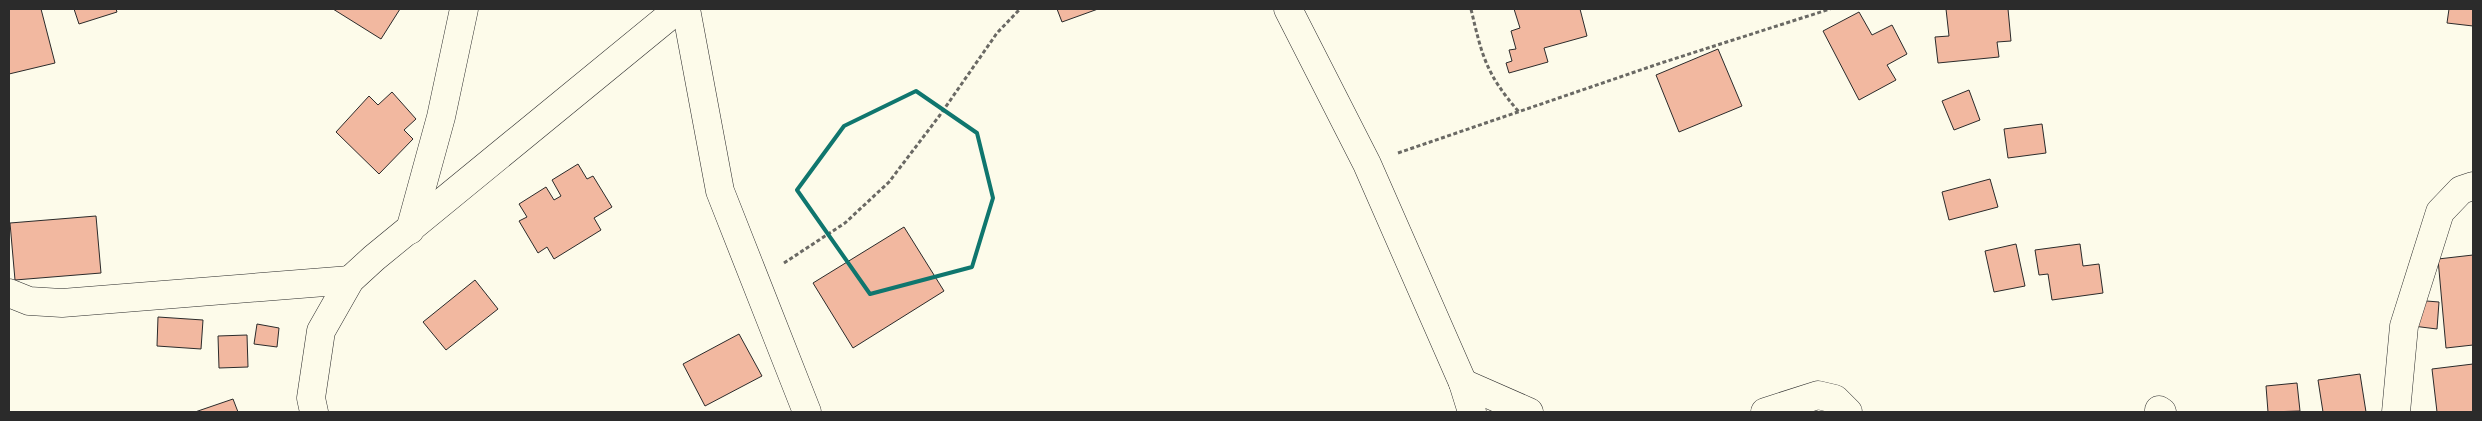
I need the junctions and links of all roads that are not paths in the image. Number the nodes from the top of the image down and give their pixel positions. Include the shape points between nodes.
1 (464, 9) edge
2 (678, 9) edge
3 (686, 9) edge
4 (1288, 9) edge
5 (2473, 186) edge
6 (410, 230) junction
7 (350, 280) junction
8 (9, 293) edge
9 (1463, 383) junction
10 (314, 412) edge
11 (808, 412) edge
12 (1472, 412) edge
13 (1529, 412) edge
14 (1765, 412) edge
15 (1848, 412) edge
16 (2396, 412) edge

1 - 6 street via 441,117
2 - 6 street
3 - 11 street via 720,191
4 - 9 street via 1366,164
5 - 16 street via 2461,190 2440,212 2404,326
6 - 7 street
7 - 8 street via 62,303 29,301
7 - 10 street via 321,331 311,398
9 - 12 street
9 - 13 street
14 - 15 street via 1818,395 1835,399

